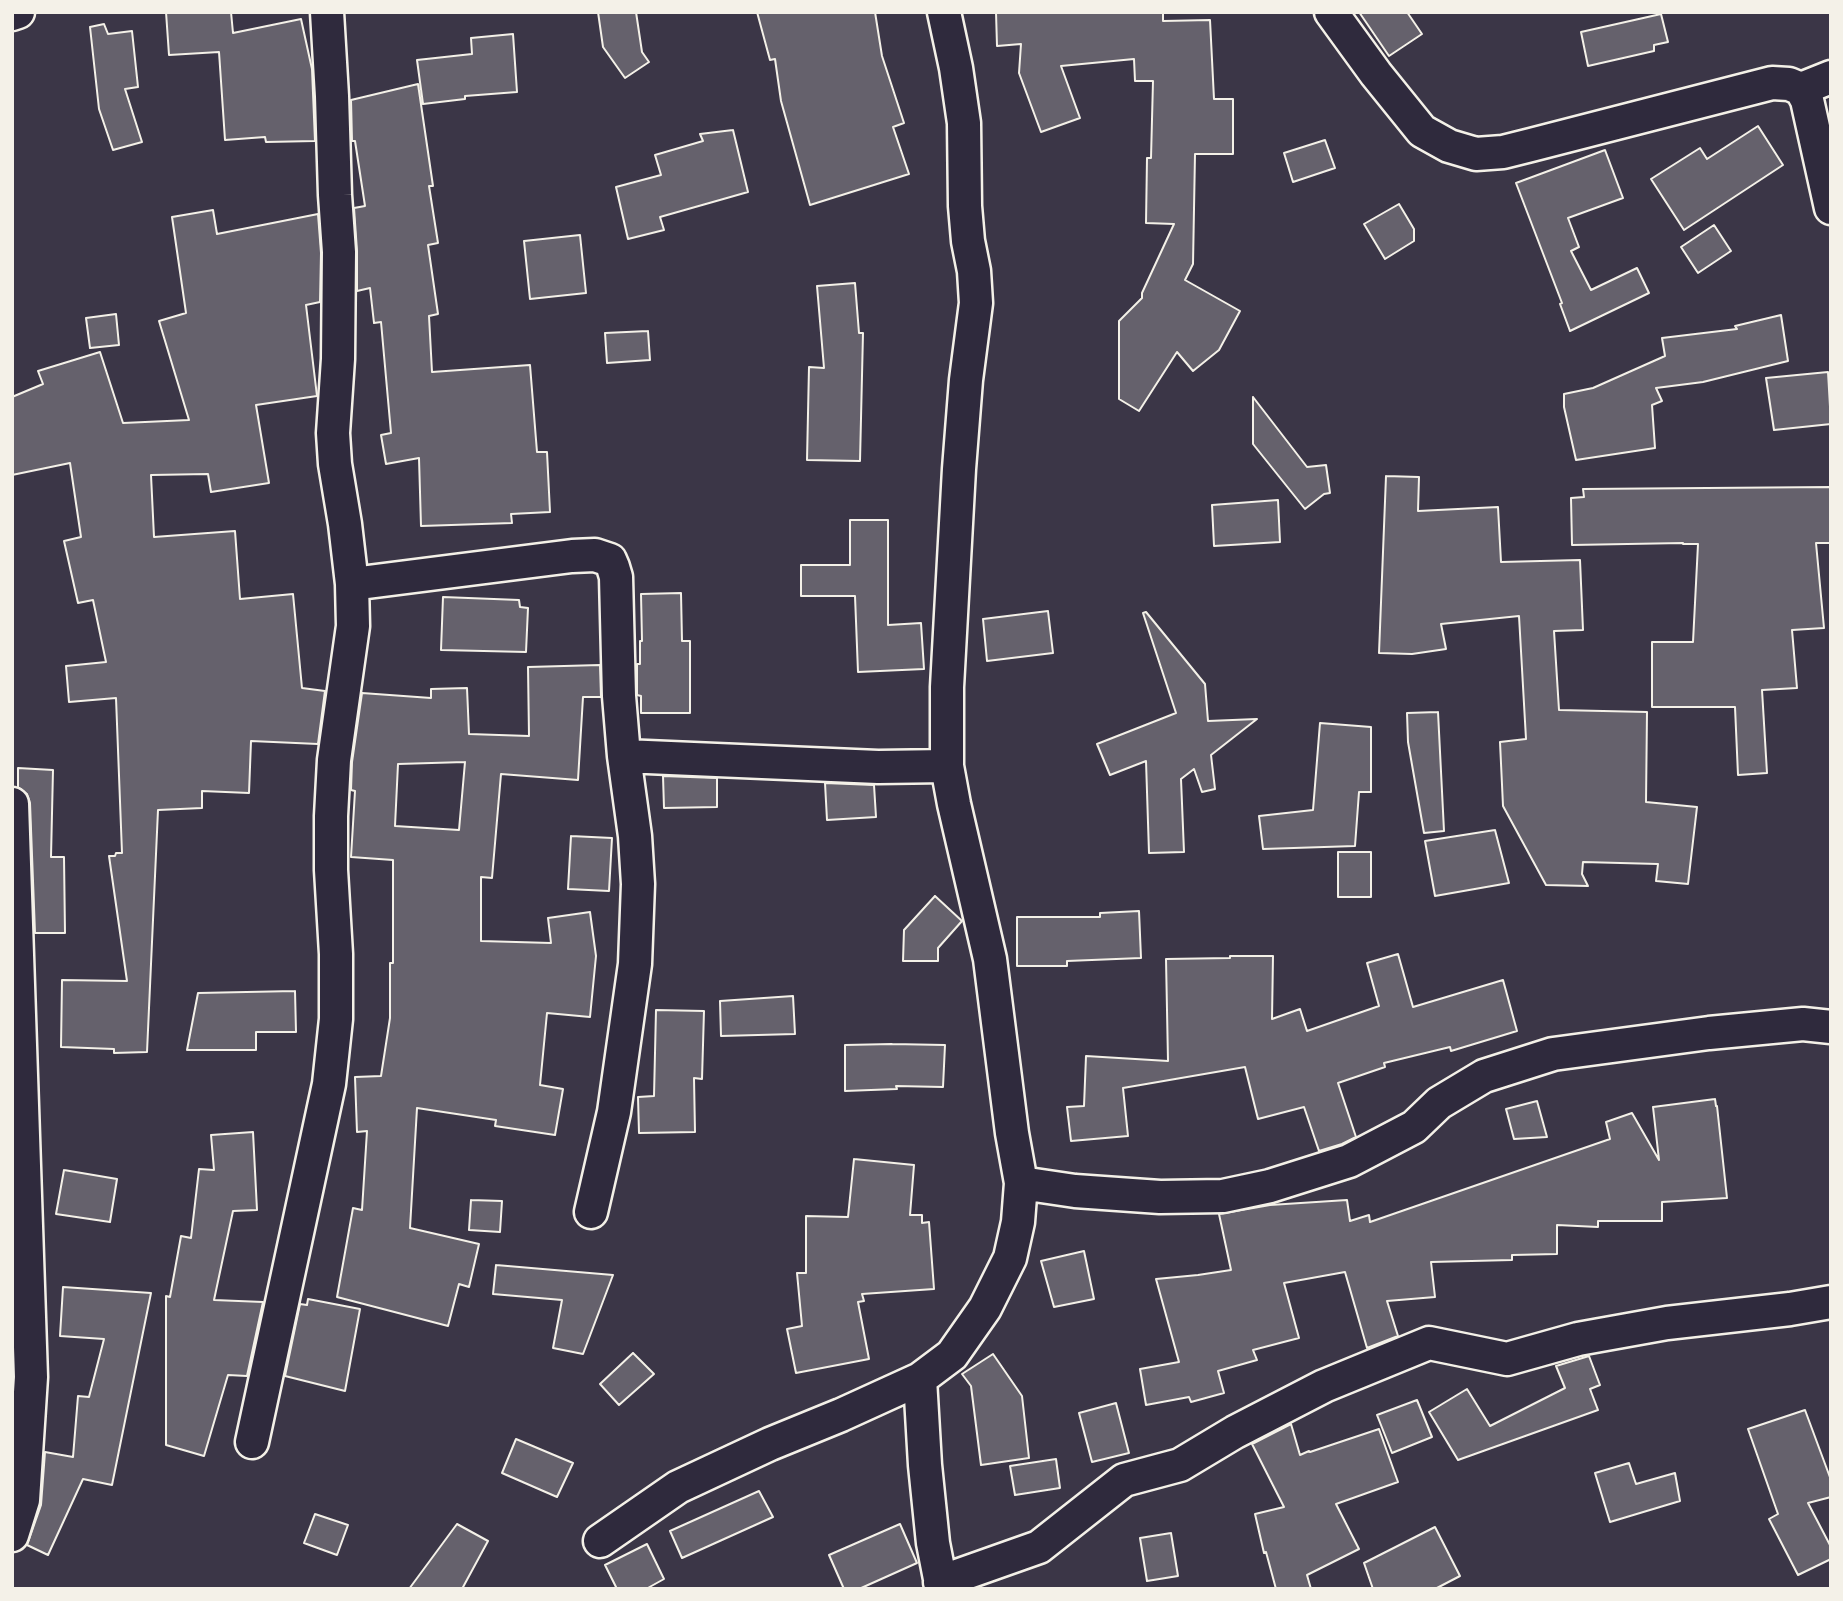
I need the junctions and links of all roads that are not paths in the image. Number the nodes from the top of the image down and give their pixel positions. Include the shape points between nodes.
1 (18, 12) edge
2 (327, 12) edge
3 (944, 12) edge
4 (1331, 12) edge
5 (12, 14) edge
6 (1831, 77) edge
7 (1801, 89) junction
8 (1831, 208) edge
9 (352, 584) junction
10 (624, 756) junction
11 (947, 766) junction
12 (12, 804) edge
13 (1831, 1027) edge
14 (1021, 1183) junction
15 (591, 1212) dead end
16 (1831, 1302) edge
17 (920, 1379) junction
18 (252, 1443) dead end
19 (12, 1535) edge
20 (600, 1541) dead end
21 (941, 1585) edge

1 - 5 street
2 - 9 street via 339,253 333,433
3 - 11 street via 964,123 965,206 976,303 958,482
4 - 7 street via 1423,131 1476,154 1503,152 1772,83
6 - 7 street
7 - 8 street
9 - 10 street via 572,556 610,560 616,577
9 - 18 street via 353,626 331,816 337,1019 330,1084
10 - 11 street
10 - 15 street via 638,884 635,964 614,1112
11 - 14 street via 990,959
12 - 19 street via 31,1377 23,1500
13 - 14 street via 1803,1024 1553,1054 1484,1076 1439,1103 1414,1126 1349,1161 1223,1196 1136,1196
14 - 17 street via 1010,1258 985,1308 952,1355
16 - 21 street via 1667,1323 1578,1339 1507,1359 1429,1343 1324,1386 1180,1465 1124,1480 1039,1547
17 - 20 street via 678,1487
17 - 21 street via 925,1465

